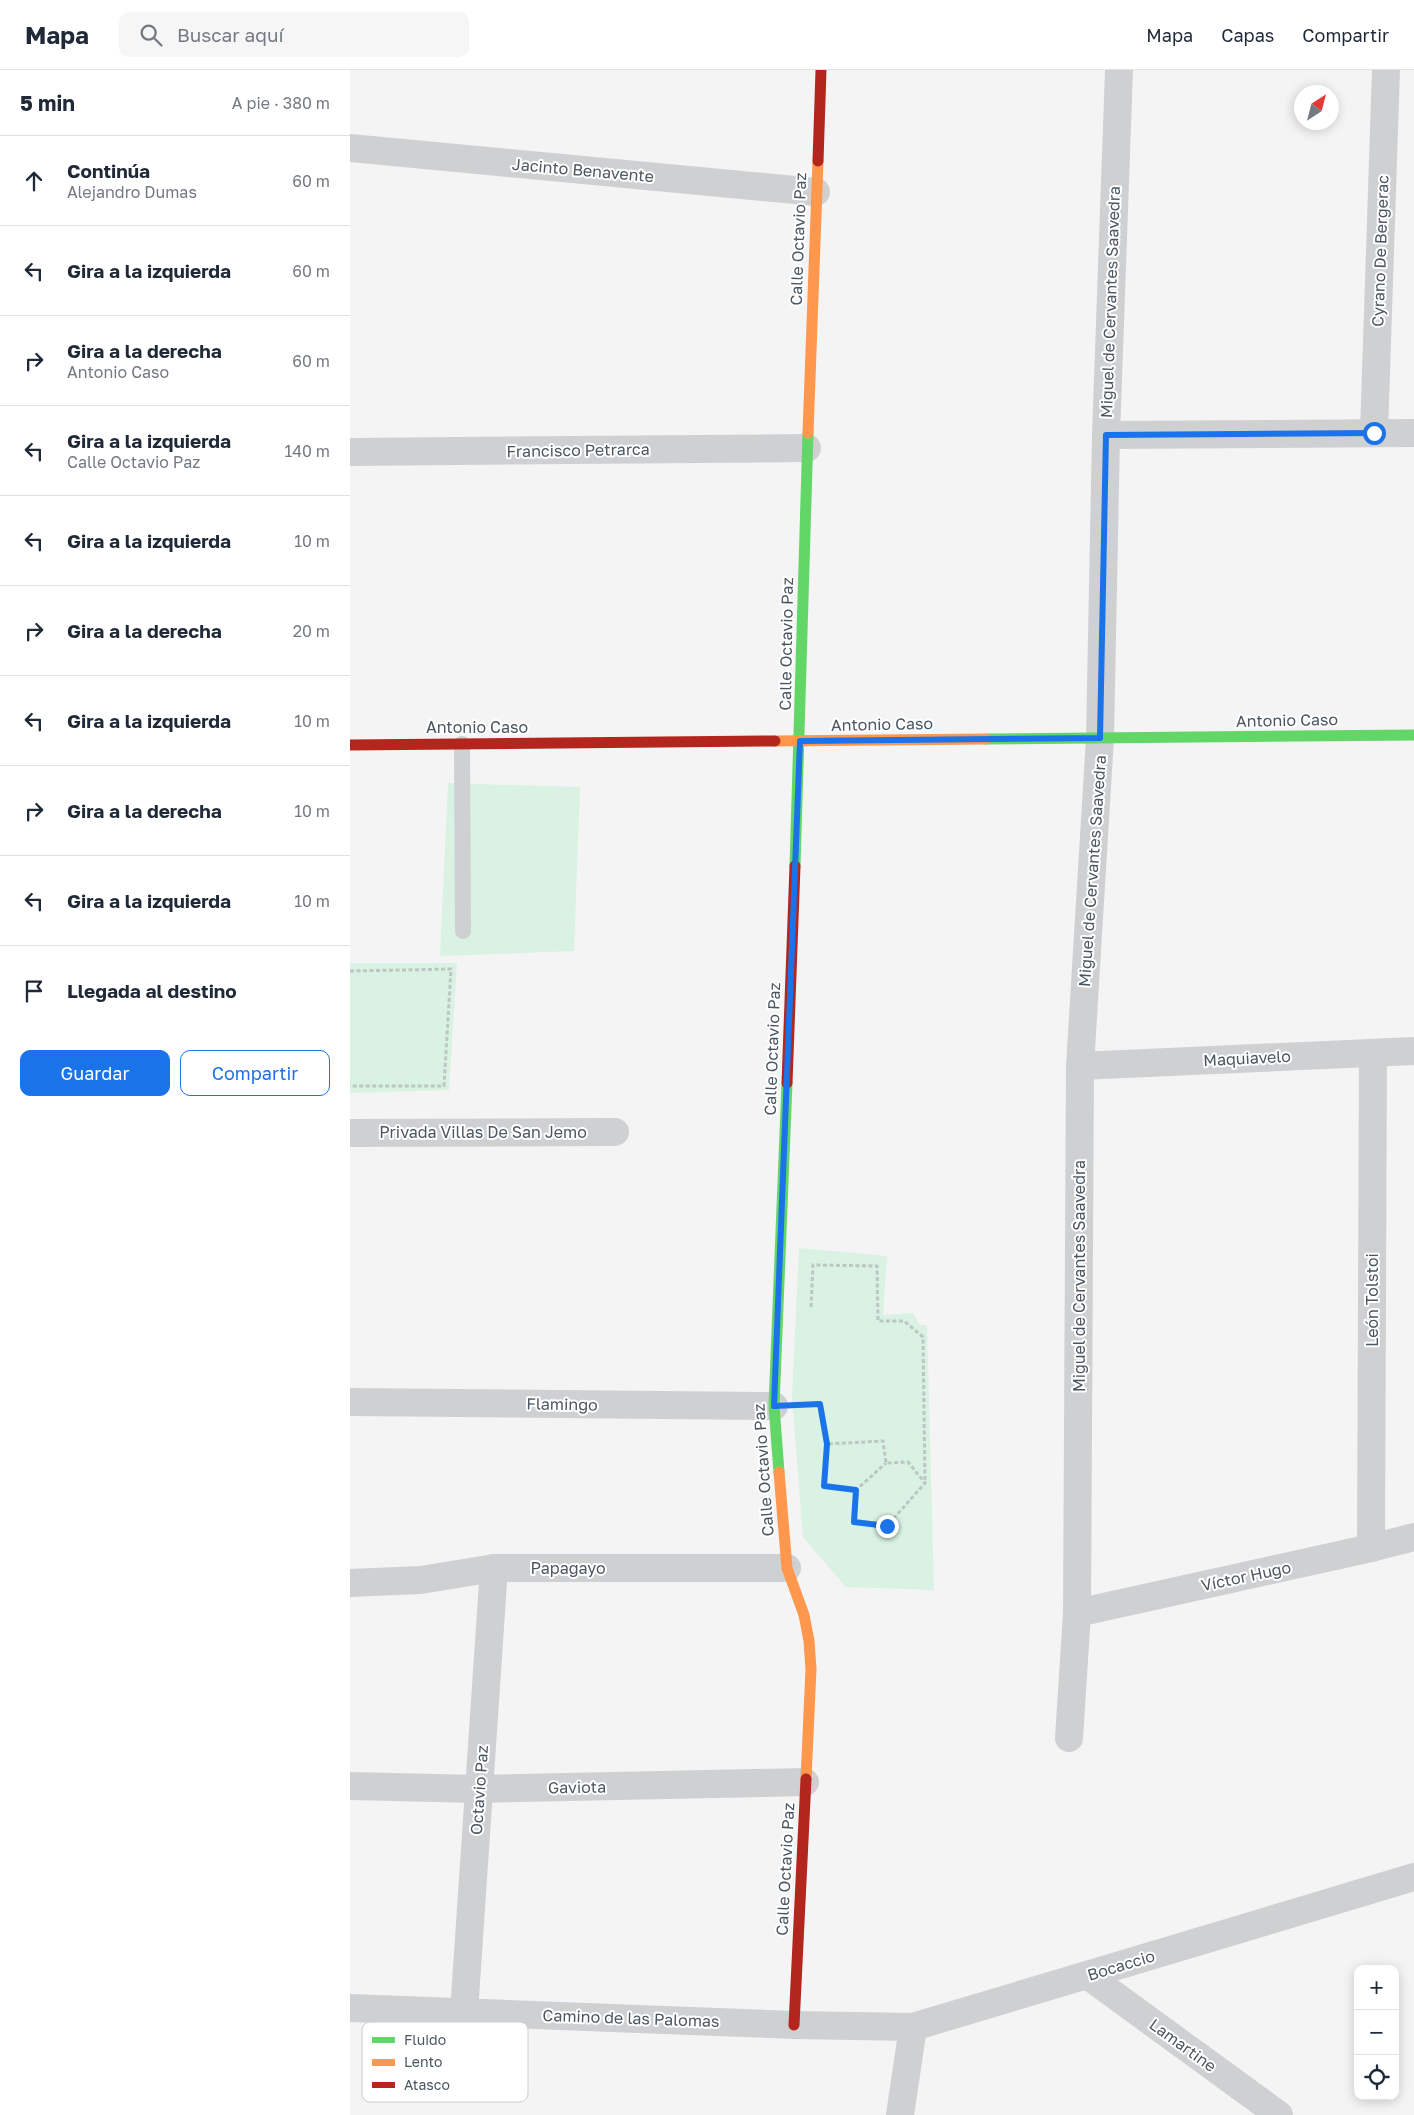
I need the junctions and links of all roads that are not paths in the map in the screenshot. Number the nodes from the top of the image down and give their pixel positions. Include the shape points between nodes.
1 (821, 70) edge
2 (1119, 70) edge
3 (1386, 70) edge
4 (350, 148) edge
5 (816, 192) junction
6 (1374, 433) junction
7 (1414, 433) edge
8 (1106, 435) junction
9 (807, 448) junction
10 (350, 452) edge
11 (1414, 735) edge
12 (1100, 738) junction
13 (800, 741) junction
14 (462, 744) junction
15 (350, 745) edge
16 (463, 931) dead end
17 (1414, 1051) edge
18 (1373, 1053) junction
19 (1080, 1066) junction
20 (615, 1132) dead end
21 (350, 1133) edge
22 (350, 1402) edge
23 (774, 1406) junction
24 (1414, 1537) edge
25 (1371, 1548) junction
26 (494, 1568) junction
27 (787, 1568) junction
28 (350, 1583) edge
29 (1077, 1613) junction
30 (1069, 1738) dead end
31 (805, 1782) junction
32 (350, 1786) edge
33 (478, 1789) junction
34 (1414, 1877) edge
35 (1086, 1976) junction
36 (350, 2008) edge
37 (464, 2012) junction
38 (794, 2025) junction
39 (913, 2028) junction
40 (900, 2115) edge
41 (1279, 2115) edge

1 - 5 street, Calle Octavio Paz
2 - 8 street, Miguel de Cervantes Saavedra
3 - 6 street, Cyrano De Bergerac
4 - 5 street, Jacinto Benavente
5 - 9 street, Calle Octavio Paz
6 - 7 street
6 - 8 street
8 - 12 street, Miguel de Cervantes Saavedra
9 - 10 street, Francisco Petrarca
9 - 13 street, Calle Octavio Paz
11 - 12 street, Antonio Caso
12 - 13 street, Antonio Caso
12 - 19 street, Miguel de Cervantes Saavedra
13 - 14 street, Antonio Caso
13 - 23 street, Calle Octavio Paz
14 - 15 street, Antonio Caso
14 - 16 lane
17 - 18 street, Maquiavelo
18 - 19 street, Maquiavelo
18 - 25 street, León Tolstoi
19 - 29 street, Miguel de Cervantes Saavedra
20 - 21 street, Privada Villas De San Jemo
22 - 23 street, Flamingo
23 - 27 street, Calle Octavio Paz
24 - 25 street, Víctor Hugo
25 - 29 street, Víctor Hugo
26 - 27 street, Papagayo
26 - 28 street, Papagayo via 421,1580
26 - 33 street, Octavio Paz
27 - 31 street, Calle Octavio Paz via 800,1600 809,1641
29 - 30 street, Miguel de Cervantes Saavedra
31 - 33 street, Gaviota
31 - 38 street, Calle Octavio Paz
32 - 33 street, Gaviota
33 - 37 street, Octavio Paz
34 - 35 street, Bocaccio
35 - 39 street, Bocaccio
35 - 41 street, Lamartine
36 - 37 street, Camino de las Palomas
37 - 38 street, Camino de las Palomas
38 - 39 street, Camino de las Palomas
39 - 40 street

